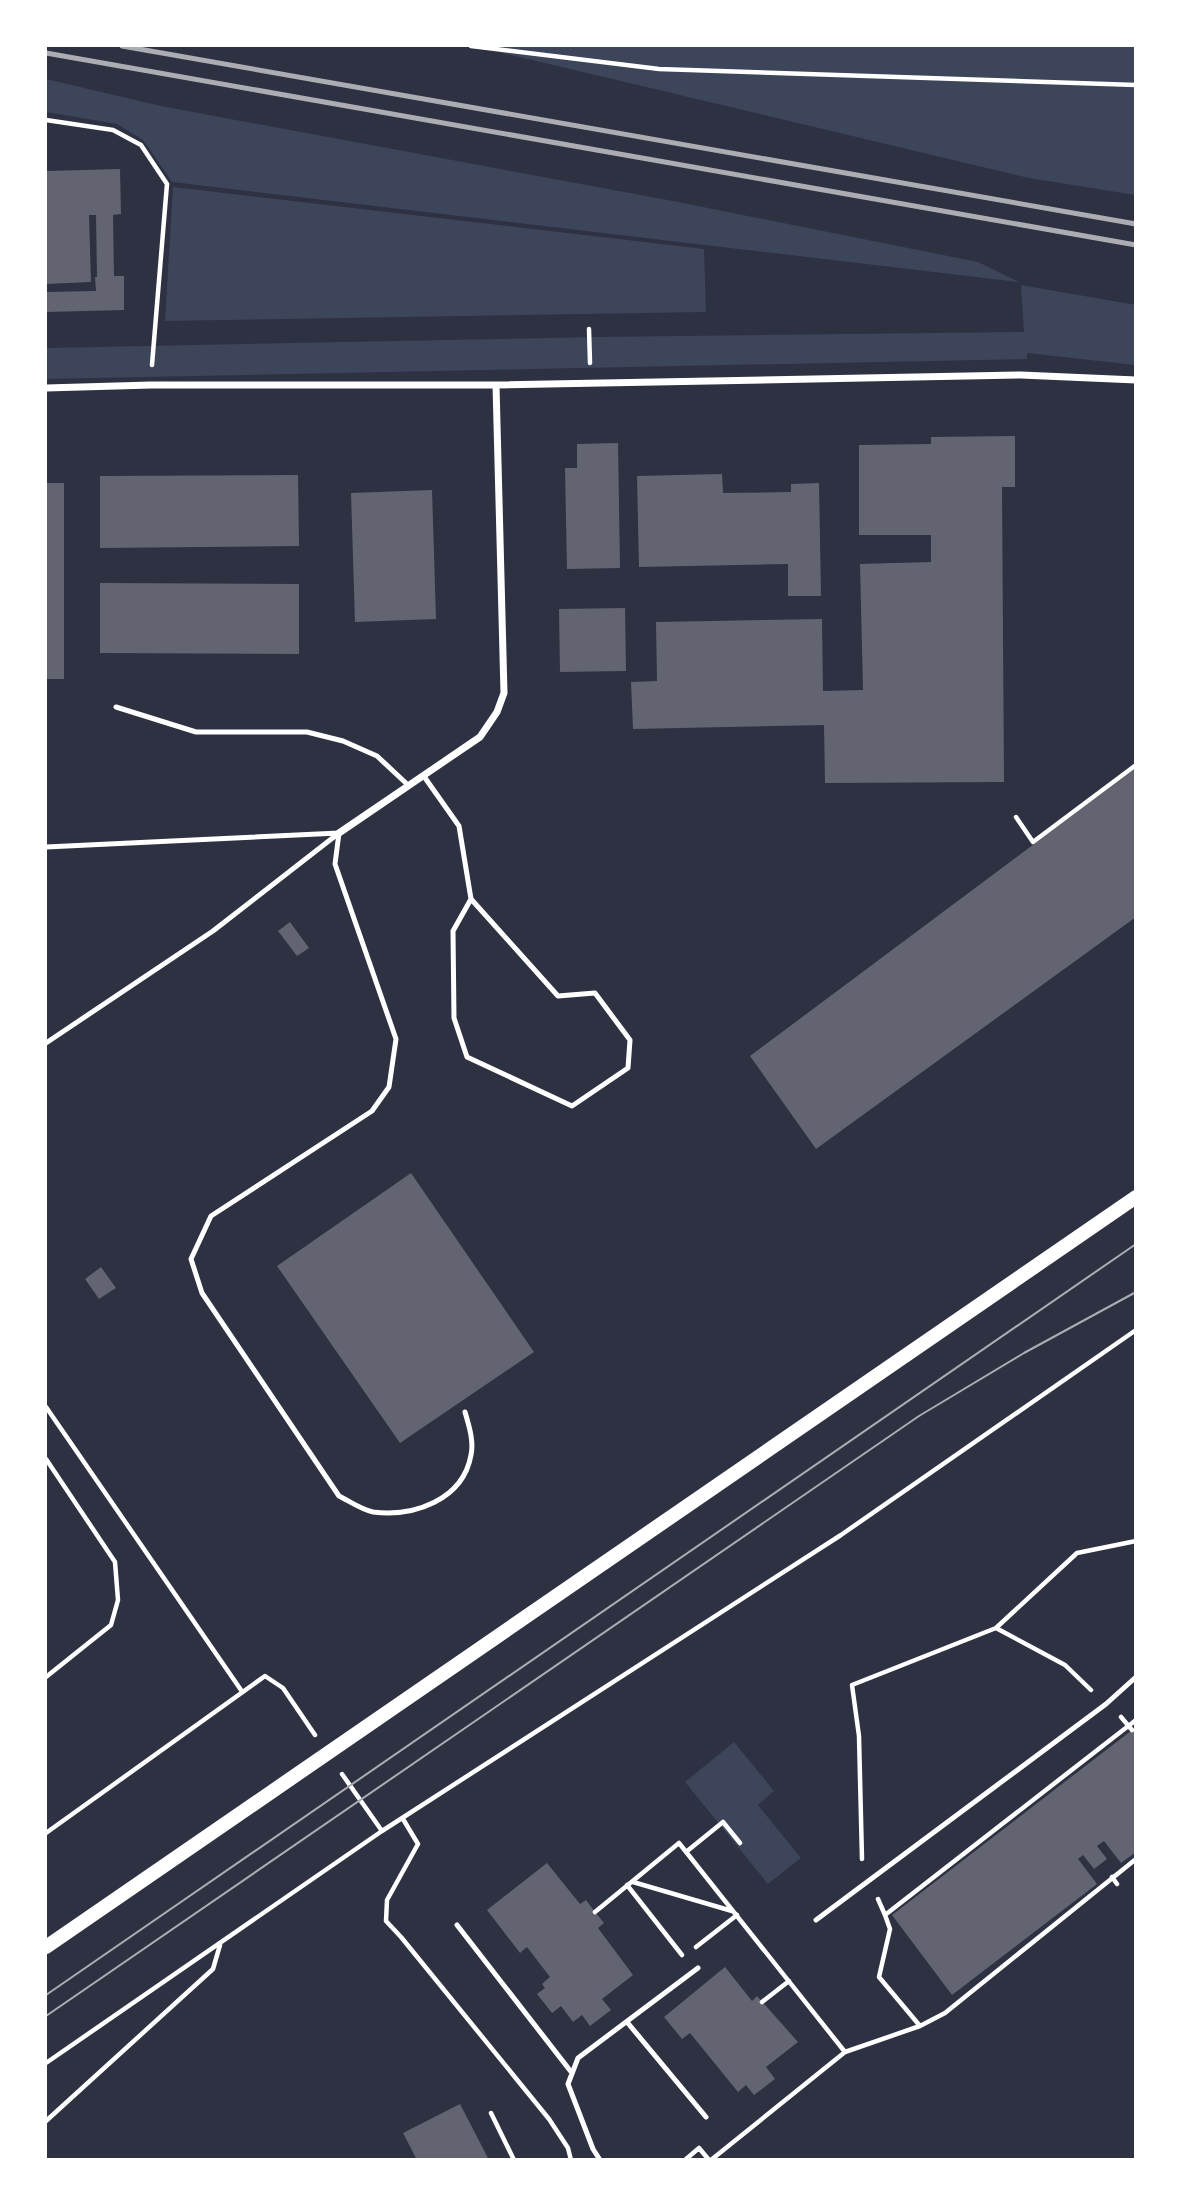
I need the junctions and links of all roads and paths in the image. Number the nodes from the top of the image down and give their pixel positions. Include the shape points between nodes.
1 (471, 46) edge
2 (1136, 85) edge
3 (46, 120) edge
4 (589, 329) dead end
5 (1136, 380) edge
6 (591, 383) junction
7 (151, 385) junction
8 (496, 385) junction
9 (46, 388) edge
10 (116, 707) dead end
11 (1136, 765) edge
12 (423, 775) junction
13 (408, 785) junction
14 (1016, 817) dead end
15 (339, 833) junction
16 (46, 847) edge
17 (471, 899) junction
18 (46, 1043) edge
19 (1136, 1197) edge
20 (1136, 1330) edge
21 (46, 1407) edge
22 (466, 1412) dead end
23 (46, 1459) edge
24 (1136, 1541) edge
25 (996, 1628) junction
26 (1065, 1665) dead end
27 (1136, 1677) edge
28 (46, 1678) edge
29 (283, 1688) dead end
30 (241, 1690) junction
31 (1136, 1720) edge
32 (403, 1819) junction
33 (377, 1824) dead end
34 (382, 1831) junction
35 (46, 1833) edge
36 (740, 1843) dead end
37 (686, 1852) junction
38 (1136, 1859) edge
39 (1112, 1877) junction
40 (869, 1881) junction
41 (630, 1884) junction
42 (1117, 1884) dead end
43 (595, 1912) dead end
44 (735, 1913) junction
45 (885, 1915) junction
46 (816, 1920) dead end
47 (457, 1925) dead end
48 (220, 1944) junction
49 (46, 1947) edge
50 (695, 1949) dead end
51 (684, 1957) dead end
52 (698, 1968) dead end
53 (789, 1981) junction
54 (762, 2002) dead end
55 (627, 2022) junction
56 (920, 2026) junction
57 (845, 2052) junction
58 (46, 2063) edge
59 (572, 2073) junction
60 (491, 2113) dead end
61 (706, 2117) dead end
62 (46, 2121) edge
63 (514, 2160) edge
64 (571, 2160) edge
65 (600, 2160) edge
66 (685, 2160) edge
67 (710, 2160) edge

1 - 2 path via 659,69
3 - 7 path via 113,130 141,145 167,184
4 - 6 path
5 - 6 street via 1021,374
6 - 8 street
7 - 8 street
7 - 9 street
8 - 12 street via 504,692 480,737
10 - 13 lane via 196,732 307,732 343,741 377,755
11 - 14 path via 1033,842
12 - 13 street
12 - 17 lane via 459,826
13 - 15 street
15 - 16 lane
15 - 18 lane via 213,931
15 - 22 lane via 335,864 396,1039 388,1087 372,1111 211,1216 191,1259 202,1293 339,1496 371,1512 407,1512 454,1491 471,1455
17 - 17 lane via 453,931 454,1018 467,1057 572,1106 628,1068 630,1040 595,993 558,996
19 - 49 main road
20 - 32 path via 841,1535
21 - 30 path
23 - 28 path via 115,1562 118,1600 111,1625
24 - 25 path via 1077,1553
25 - 26 path
25 - 40 path via 852,1685 859,1736 863,1864
27 - 40 lane
29 - 30 path via 265,1676
30 - 35 path
31 - 45 path
32 - 34 path
32 - 64 path via 418,1844 387,1900 386,1921 550,2119
33 - 34 path
34 - 48 path
36 - 37 path via 723,1822
37 - 41 path via 679,1843
37 - 44 path
38 - 39 path
39 - 42 path
39 - 56 path via 945,2013
40 - 45 path
40 - 46 lane
41 - 43 path
41 - 44 path
41 - 51 path
44 - 50 path
44 - 53 path
45 - 56 path via 890,1929 879,1977
47 - 59 lane
48 - 58 path
48 - 62 path via 213,1969
52 - 55 lane
53 - 54 path
53 - 57 path
55 - 59 lane via 579,2058
55 - 61 lane
56 - 57 path
57 - 67 path
59 - 65 lane via 568,2084
60 - 63 path
66 - 67 path via 699,2148

